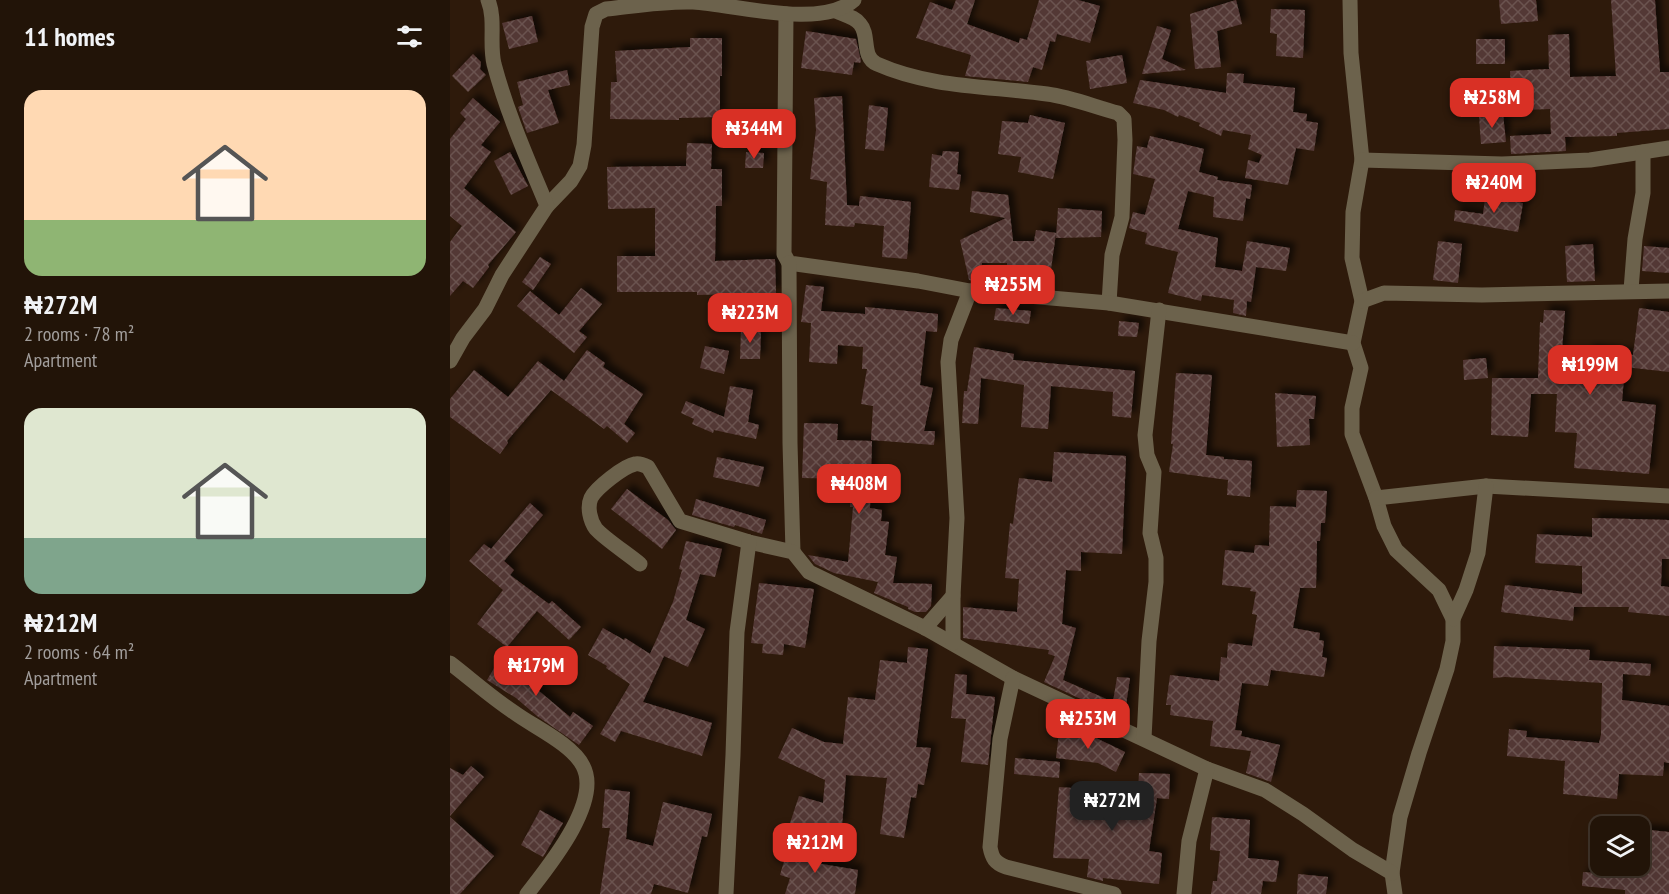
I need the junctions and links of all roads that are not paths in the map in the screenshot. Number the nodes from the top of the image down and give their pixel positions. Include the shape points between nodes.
1 (488, 0) edge
2 (854, 0) edge
3 (1350, 0) edge
4 (692, 1) edge
5 (836, 11) junction
6 (786, 14) junction
7 (1669, 148) edge
8 (1643, 152) junction
9 (1362, 160) junction
10 (547, 206) junction
11 (789, 263) junction
12 (1357, 278) junction
13 (1631, 290) junction
14 (970, 291) junction
15 (1669, 291) edge
16 (1384, 293) junction
17 (1362, 301) junction
18 (1109, 303) junction
19 (1159, 310) junction
20 (1353, 343) junction
21 (450, 360) edge
22 (1485, 486) junction
23 (1669, 496) edge
24 (1376, 498) junction
25 (749, 542) junction
26 (793, 552) junction
27 (640, 564) dead end
28 (953, 596) junction
29 (1453, 619) junction
30 (925, 628) junction
31 (953, 643) junction
32 (450, 663) edge
33 (1013, 678) junction
34 (1144, 738) junction
35 (1207, 769) junction
36 (1392, 873) junction
37 (527, 894) edge
38 (726, 894) edge
39 (1114, 894) edge
40 (1184, 894) edge
41 (1395, 894) edge

1 - 10 street via 494,61
2 - 5 street
3 - 9 street
4 - 6 street
4 - 10 street via 606,9 596,14 580,165 571,181
5 - 6 street
5 - 18 street via 858,21 864,29 868,55 884,66 953,85 1050,94 1118,113 1124,119 1122,217 1112,255
6 - 11 street via 784,254
7 - 8 street
8 - 9 street via 1590,160 1502,164
8 - 13 street via 1644,193
9 - 12 street via 1353,212 1352,258
10 - 21 street
11 - 14 street
11 - 26 street
12 - 16 street
12 - 17 street
13 - 15 street
13 - 16 street via 1482,295
14 - 18 street
14 - 28 street via 951,340 948,362 957,518
16 - 17 street
17 - 20 street
18 - 19 street
19 - 20 street
19 - 34 street via 1145,435 1154,472 1150,533 1156,582
20 - 24 street via 1361,368 1352,408 1352,434
22 - 23 street
22 - 24 street
22 - 29 street via 1476,562
24 - 29 street via 1396,550 1439,590
25 - 26 street
25 - 27 street via 680,521 648,467 637,463 612,477 592,495 589,505 597,529
25 - 38 street via 736,632
26 - 30 street via 809,572
28 - 30 street
28 - 31 street
29 - 36 street via 1454,641 1400,818
30 - 31 street
31 - 33 street
32 - 37 street via 514,713 570,749 584,766 585,800 580,817 550,866
33 - 34 street
33 - 39 street via 1000,740 990,846 995,862
34 - 35 street
35 - 36 street via 1265,790
35 - 40 street via 1189,841
36 - 41 street

